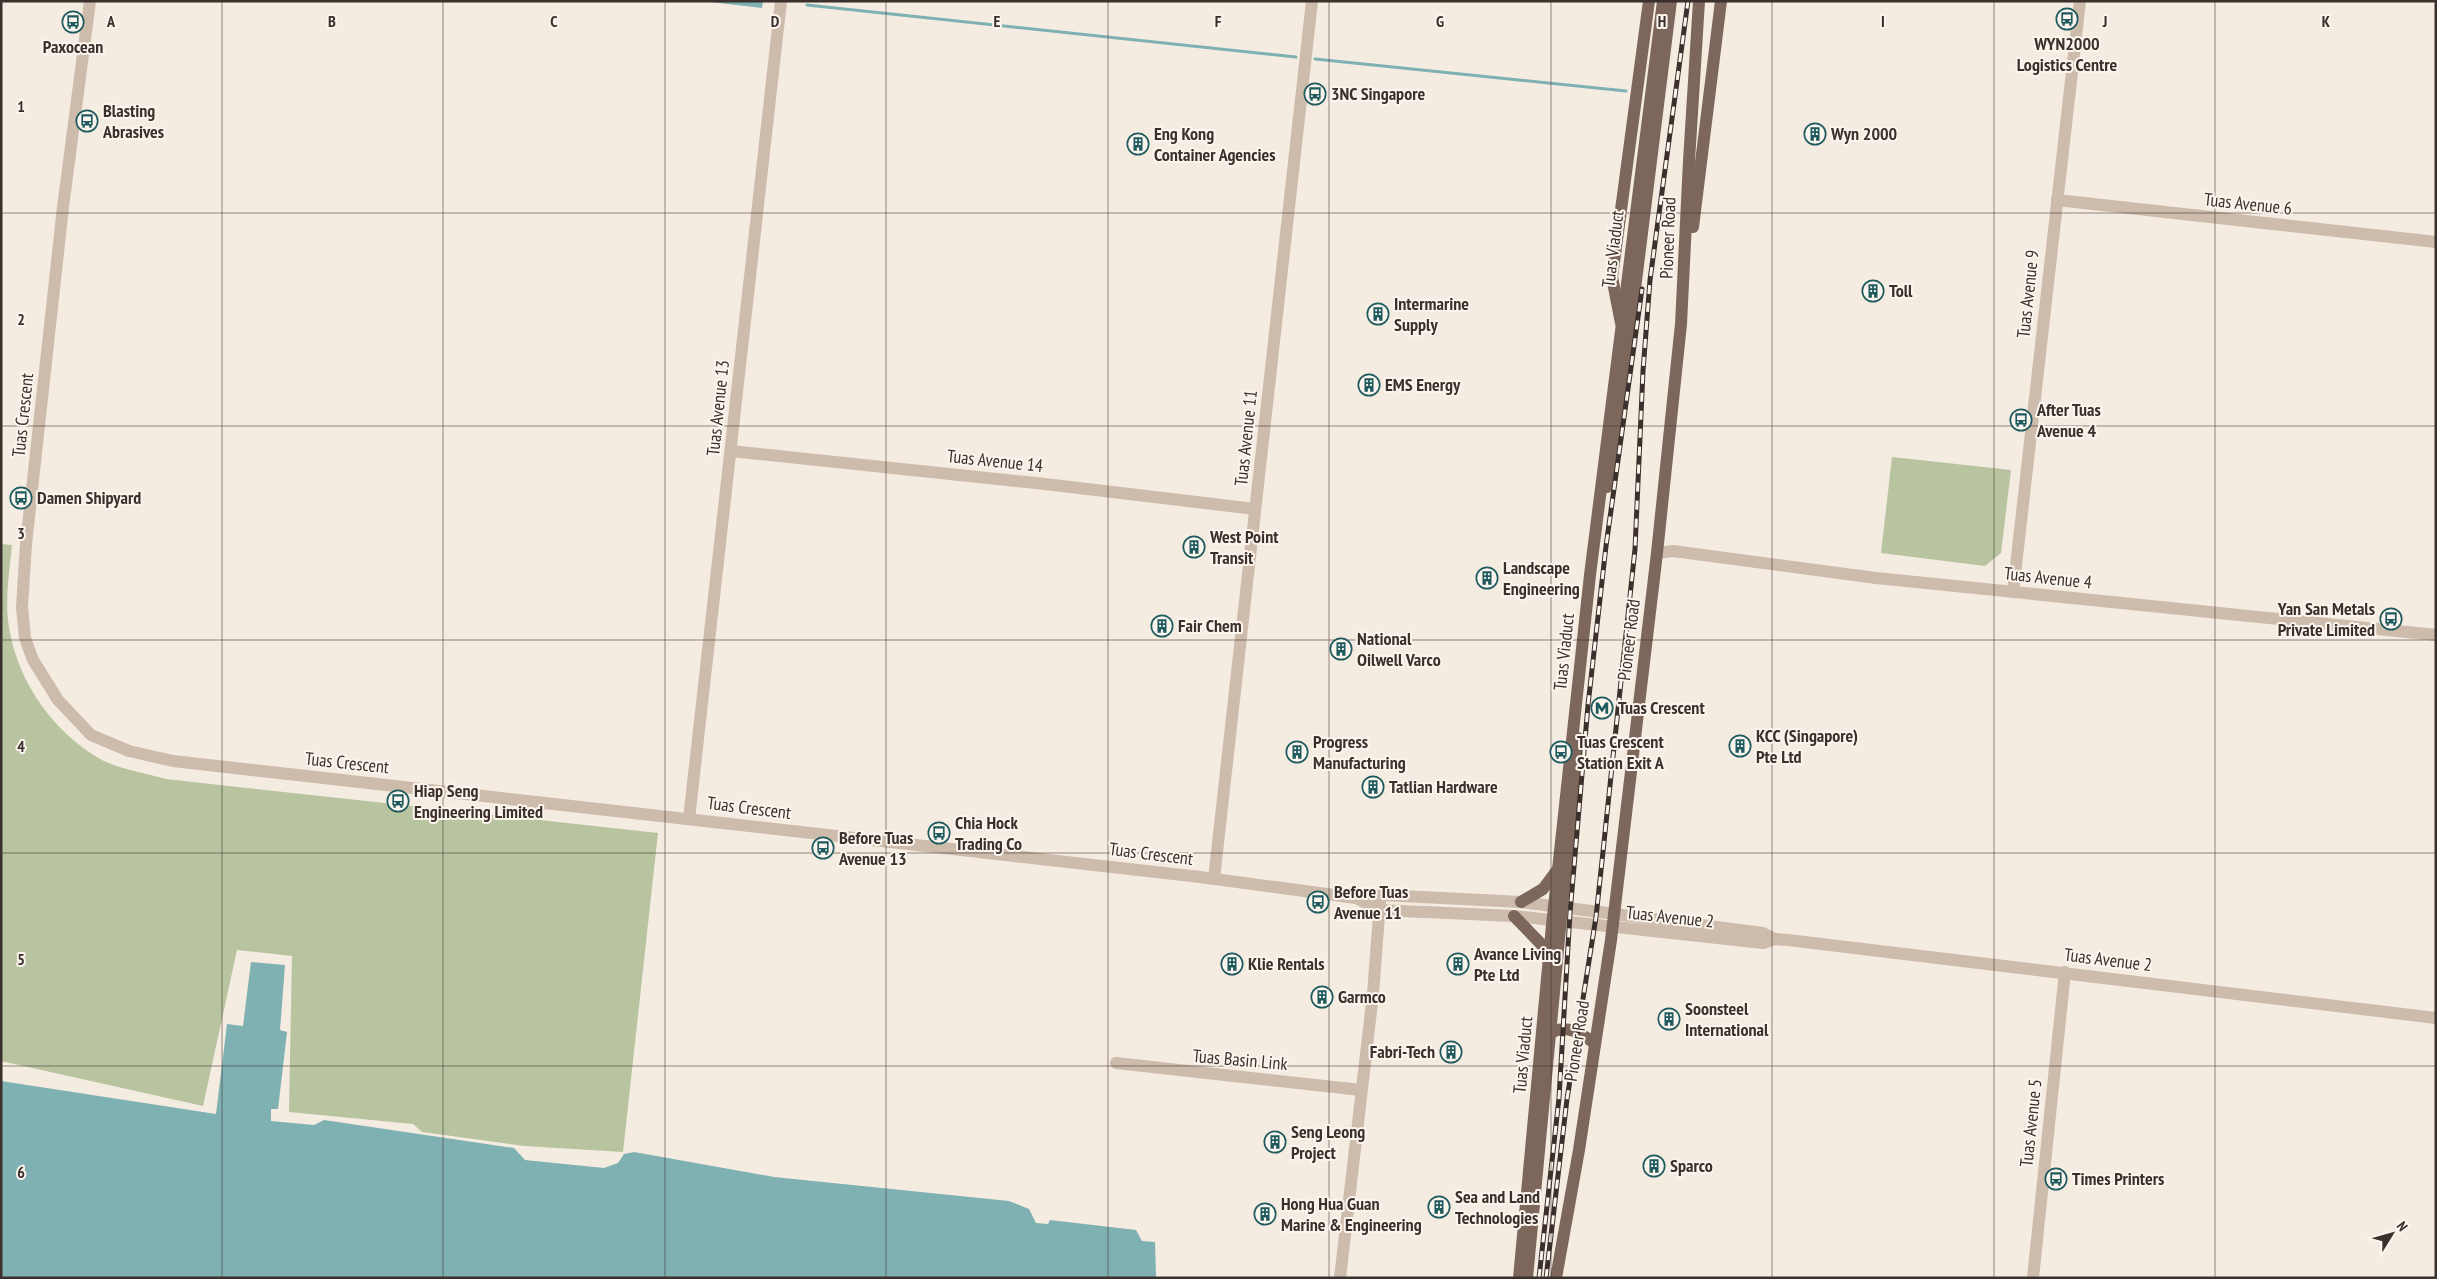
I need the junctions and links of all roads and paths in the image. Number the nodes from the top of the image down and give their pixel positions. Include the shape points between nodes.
1 (90, 1) edge
2 (781, 1) edge
3 (1312, 1) edge
4 (1649, 1) edge
5 (1663, 1) edge
6 (1670, 1) edge
7 (1699, 1) edge
8 (1721, 1) edge
9 (2080, 1) edge
10 (2056, 200) junction
11 (2436, 242) edge
12 (1682, 316) junction
13 (1621, 325) junction
14 (731, 451) junction
15 (1255, 510) junction
16 (1657, 553) junction
17 (2013, 592) junction
18 (2436, 635) edge
19 (690, 819) junction
20 (1566, 860) junction
21 (1214, 879) junction
22 (1380, 895) junction
23 (1356, 898) junction
24 (1522, 902) junction
25 (1562, 907) junction
26 (1379, 910) junction
27 (1614, 913) junction
28 (1514, 916) junction
29 (1560, 922) junction
30 (1612, 928) junction
31 (1775, 939) junction
32 (1556, 972) junction
33 (2065, 972) junction
34 (2436, 1018) edge
35 (1550, 1034) junction
36 (1594, 1043) junction
37 (1116, 1063) dead end
38 (1360, 1090) junction
39 (1340, 1278) edge
40 (1519, 1278) edge
41 (1527, 1278) edge
42 (1556, 1278) edge
43 (2033, 1278) edge

1 - 19 street, Tuas Crescent via 63,207 22,607 25,638 33,660 58,700 91,735 129,751 173,761
2 - 14 street, Tuas Avenue 13
3 - 15 street, Tuas Avenue 11
4 - 13 main road via 1612,277
5 - 13 main road, Tuas Viaduct, bridge
6 - 20 main road, Pioneer Road via 1633,305 1599,542
7 - 12 main road, Pioneer Road
8 - 12 main road
9 - 10 street, Tuas Avenue 9
10 - 11 street, Tuas Avenue 6
10 - 17 street, Tuas Avenue 9
12 - 16 main road, Pioneer Road
13 - 40 main road, Tuas Viaduct, bridge via 1553,916
14 - 15 street, Tuas Avenue 14 via 1038,483
14 - 19 street, Tuas Avenue 13
15 - 21 street, Tuas Avenue 11
16 - 17 street, Tuas Avenue 4 via 1673,551 1876,578
16 - 27 main road, Pioneer Road
17 - 18 street, Tuas Avenue 4
19 - 21 street, Tuas Crescent
20 - 24 main road via 1542,889
20 - 25 main road, Pioneer Road
21 - 23 street, Tuas Crescent
22 - 23 street, Tuas Crescent
22 - 24 street, Tuas Crescent
22 - 26 street
23 - 26 street, Tuas Crescent
24 - 25 street, Tuas Crescent
25 - 27 street, Tuas Crescent
25 - 29 main road, Pioneer Road
26 - 28 street, Tuas Crescent
26 - 38 street via 1373,994
27 - 30 main road, Pioneer Road
27 - 31 street, Tuas Avenue 2 via 1763,933
28 - 29 street, Tuas Crescent
28 - 32 main road via 1542,945
29 - 30 street, Tuas Avenue 2
29 - 32 main road, Pioneer Road
30 - 31 street, Tuas Avenue 2 via 1763,943
30 - 36 main road, Pioneer Road
31 - 33 street, Tuas Avenue 2
32 - 35 main road, Pioneer Road
33 - 34 street, Tuas Avenue 2
33 - 43 street, Tuas Avenue 5
35 - 36 main road via 1561,1029 1572,1030
35 - 41 main road, Pioneer Road
36 - 42 main road, Pioneer Road
37 - 38 street, Tuas Basin Link
38 - 39 street

